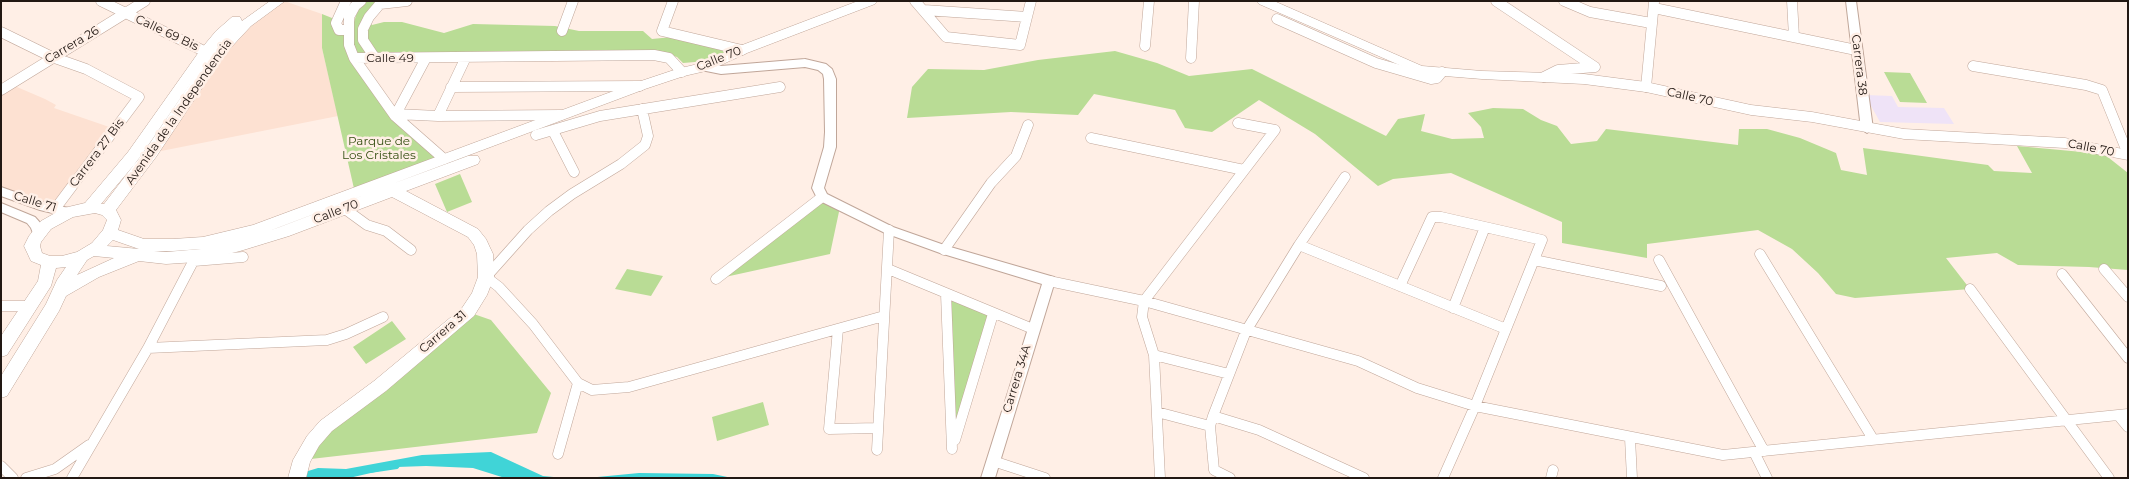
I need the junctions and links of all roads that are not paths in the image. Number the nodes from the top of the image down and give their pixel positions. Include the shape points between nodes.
1 (101, 1) edge
2 (144, 1) edge
3 (261, 1) edge
4 (279, 1) edge
5 (346, 1) edge
6 (361, 1) edge
7 (407, 1) edge
8 (573, 1) edge
9 (672, 1) edge
10 (871, 1) edge
11 (915, 1) edge
12 (1031, 1) edge
13 (1149, 1) edge
14 (1194, 1) edge
15 (1263, 1) edge
16 (1496, 1) edge
17 (1564, 1) edge
18 (1792, 1) edge
19 (1851, 1) edge
20 (1654, 5) edge
21 (924, 10) junction
22 (125, 13) junction
23 (1027, 17) junction
24 (1277, 20) dead end
25 (1652, 23) junction
26 (348, 30) junction
27 (562, 31) dead end
28 (1, 32) edge
29 (1794, 37) junction
30 (1145, 46) dead end
31 (742, 50) junction
32 (1856, 50) junction
33 (206, 52) junction
34 (52, 57) junction
35 (466, 57) junction
36 (354, 58) junction
37 (375, 58) junction
38 (426, 58) junction
39 (1191, 58) dead end
40 (1973, 66) dead end
41 (705, 67) junction
42 (682, 72) junction
43 (1442, 72) junction
44 (1544, 77) junction
45 (640, 86) junction
46 (451, 87) junction
47 (780, 87) dead end
48 (1646, 87) junction
49 (1, 90) edge
50 (642, 109) junction
51 (396, 115) junction
52 (567, 115) junction
53 (438, 116) junction
54 (1238, 123) dead end
55 (1028, 124) dead end
56 (1867, 129) junction
57 (553, 131) junction
58 (536, 135) junction
59 (1091, 138) dead end
60 (2128, 154) edge
61 (444, 159) junction
62 (1244, 170) junction
63 (574, 172) dead end
64 (1345, 177) dead end
65 (386, 187) junction
66 (1, 191) edge
67 (822, 197) junction
68 (1, 207) edge
69 (90, 207) junction
70 (336, 208) junction
71 (62, 211) junction
72 (107, 211) junction
73 (1485, 227) junction
74 (888, 230) junction
75 (38, 234) junction
76 (110, 234) junction
77 (1299, 245) junction
78 (411, 250) dead end
79 (944, 250) junction
80 (87, 253) junction
81 (1760, 254) dead end
82 (135, 256) junction
83 (243, 257) dead end
84 (195, 259) junction
85 (1534, 260) junction
86 (1659, 260) dead end
87 (49, 262) junction
88 (888, 269) junction
89 (2104, 269) dead end
90 (2062, 274) dead end
91 (486, 277) junction
92 (716, 279) dead end
93 (1049, 281) junction
94 (1400, 286) junction
95 (1661, 286) dead end
96 (1970, 289) dead end
97 (60, 292) junction
98 (946, 294) junction
99 (2128, 297) edge
100 (1144, 301) junction
101 (1, 306) edge
102 (30, 306) junction
103 (1453, 308) junction
104 (992, 314) junction
105 (383, 316) dead end
106 (884, 316) junction
107 (838, 328) junction
108 (1034, 329) junction
109 (1506, 329) junction
110 (1246, 331) junction
111 (148, 348) junction
112 (1, 350) edge
113 (1154, 355) junction
114 (2128, 358) edge
115 (1229, 374) junction
116 (578, 383) junction
117 (1, 391) edge
118 (1475, 406) junction
119 (1157, 409) junction
120 (2123, 414) edge
121 (2065, 419) junction
122 (1212, 421) junction
123 (2128, 427) edge
124 (878, 428) junction
125 (1630, 438) junction
126 (1872, 439) junction
127 (90, 444) junction
128 (877, 450) dead end
129 (1759, 451) junction
130 (558, 454) dead end
131 (993, 461) junction
132 (1, 466) edge
133 (1, 477) edge
134 (11, 478) edge
135 (26, 478) edge
136 (72, 478) edge
137 (297, 478) edge
138 (988, 478) edge
139 (1045, 478) edge
140 (1160, 478) edge
141 (1230, 478) edge
142 (1364, 478) edge
143 (1443, 478) edge
144 (1632, 478) edge
145 (1767, 478) edge
146 (2109, 478) edge

1 - 22 street, Calle 69 Bis
2 - 22 street, Carrera 26
3 - 33 main road, Avenida de la Independencia via 236,19
4 - 72 main road, Avenida de la Independencia via 247,23 219,52 151,154
5 - 26 street via 336,23 339,30
6 - 26 street via 349,18
7 - 37 street via 380,4 369,17 363,40
8 - 27 street
9 - 31 street via 662,31
10 - 31 main road, Calle 70
11 - 21 street
12 - 23 street
13 - 30 street
14 - 39 street
15 - 43 main road, Calle 70 via 1420,70
16 - 44 street via 1595,67 1558,70
17 - 25 street via 1590,12
18 - 29 street
19 - 32 street, Carrera 38
20 - 25 street
20 - 29 street
21 - 23 street
21 - 23 street via 946,37 1020,44
22 - 33 street, Calle 69 Bis
22 - 34 street, Carrera 26
24 - 43 street via 1376,63 1431,79
25 - 48 street
26 - 36 street
28 - 34 street
29 - 32 street
31 - 41 main road, Calle 70
32 - 56 street, Carrera 38
33 - 69 main road, Avenida de la Independencia via 133,156
34 - 49 street, Carrera 26
34 - 71 street, Carrera 27 Bis via 86,69 139,97
35 - 38 street, Calle 49
35 - 42 street, Calle 49 via 654,55 669,58
35 - 46 street
36 - 37 street, Calle 49
36 - 51 street
37 - 38 street, Calle 49
38 - 51 street
40 - 60 street via 2102,90
41 - 42 main road, Calle 70
41 - 67 street via 722,70 805,63 825,69 830,79 831,132 818,188
42 - 45 main road, Calle 70
43 - 44 main road, Calle 70
44 - 48 main road, Calle 70
45 - 46 street
45 - 52 main road, Calle 70
46 - 53 street
47 - 50 street
48 - 56 main road, Calle 70 via 1751,110 1812,117
50 - 57 street via 600,116
50 - 91 street via 648,136 645,146 549,211
51 - 53 street
51 - 61 street
52 - 53 street
52 - 58 main road, Calle 70
52 - 61 main road, Calle 70
54 - 62 street via 1275,130
55 - 79 street via 1016,156 992,183
56 - 60 main road, Calle 70 via 1904,134 2066,142
57 - 58 street
57 - 63 street
58 - 65 main road, Calle 70
59 - 62 street
61 - 65 main road, Calle 70
62 - 100 street
64 - 77 street
65 - 70 main road, Calle 70
65 - 91 main road, Carrera 31 via 473,233 486,254
66 - 71 street, Calle 71
67 - 74 street
67 - 92 street
68 - 75 street, Calle 71 via 31,220
69 - 71 main road
69 - 72 main road
70 - 76 main road, Calle 70 via 203,243 144,245
70 - 78 street via 386,231
70 - 84 main road, Calle 70 via 284,232
71 - 75 main road
72 - 76 main road via 114,220
73 - 85 street via 1542,240
73 - 94 street via 1432,218
73 - 103 street
74 - 79 street
74 - 88 street
75 - 87 main road via 32,252
76 - 80 main road
77 - 94 street
77 - 110 street
79 - 93 street
80 - 82 main road, Calle 70
80 - 87 main road via 62,262
80 - 97 main road via 65,280
81 - 126 street
82 - 84 main road, Calle 70
82 - 97 main road
83 - 84 street
84 - 111 street
85 - 95 street
85 - 109 street
86 - 129 street
87 - 102 main road via 46,282
88 - 98 street
88 - 106 street
89 - 99 street
90 - 114 street
91 - 116 street via 533,324
91 - 137 main road, Carrera 31 via 468,312 380,386 326,426 302,460
93 - 100 street
93 - 108 street, Carrera 34A
94 - 103 street
96 - 121 street
97 - 117 main road
98 - 104 street
98 - 104 street via 952,449
100 - 110 street
100 - 113 street via 1142,317
101 - 102 street
102 - 112 main road
103 - 109 street
104 - 108 street
105 - 111 street via 327,340
106 - 107 street
106 - 124 street
107 - 116 street via 629,387 592,390
107 - 124 street via 829,429
108 - 131 street, Carrera 34A
109 - 118 street
110 - 115 street
110 - 118 street via 1358,361 1417,388
111 - 127 street
113 - 115 street
113 - 119 street
115 - 122 street
116 - 130 street
118 - 125 street
118 - 143 street
119 - 122 street
119 - 140 street
120 - 121 street
120 - 123 street
121 - 126 street
121 - 146 street
122 - 141 street via 1214,470
122 - 142 street via 1259,430
124 - 128 street
125 - 129 street via 1723,455
125 - 144 street
126 - 129 street
127 - 135 street via 55,469
127 - 136 street
129 - 145 street
131 - 138 street, Carrera 34A
131 - 139 street
132 - 134 street
133 - 134 street

